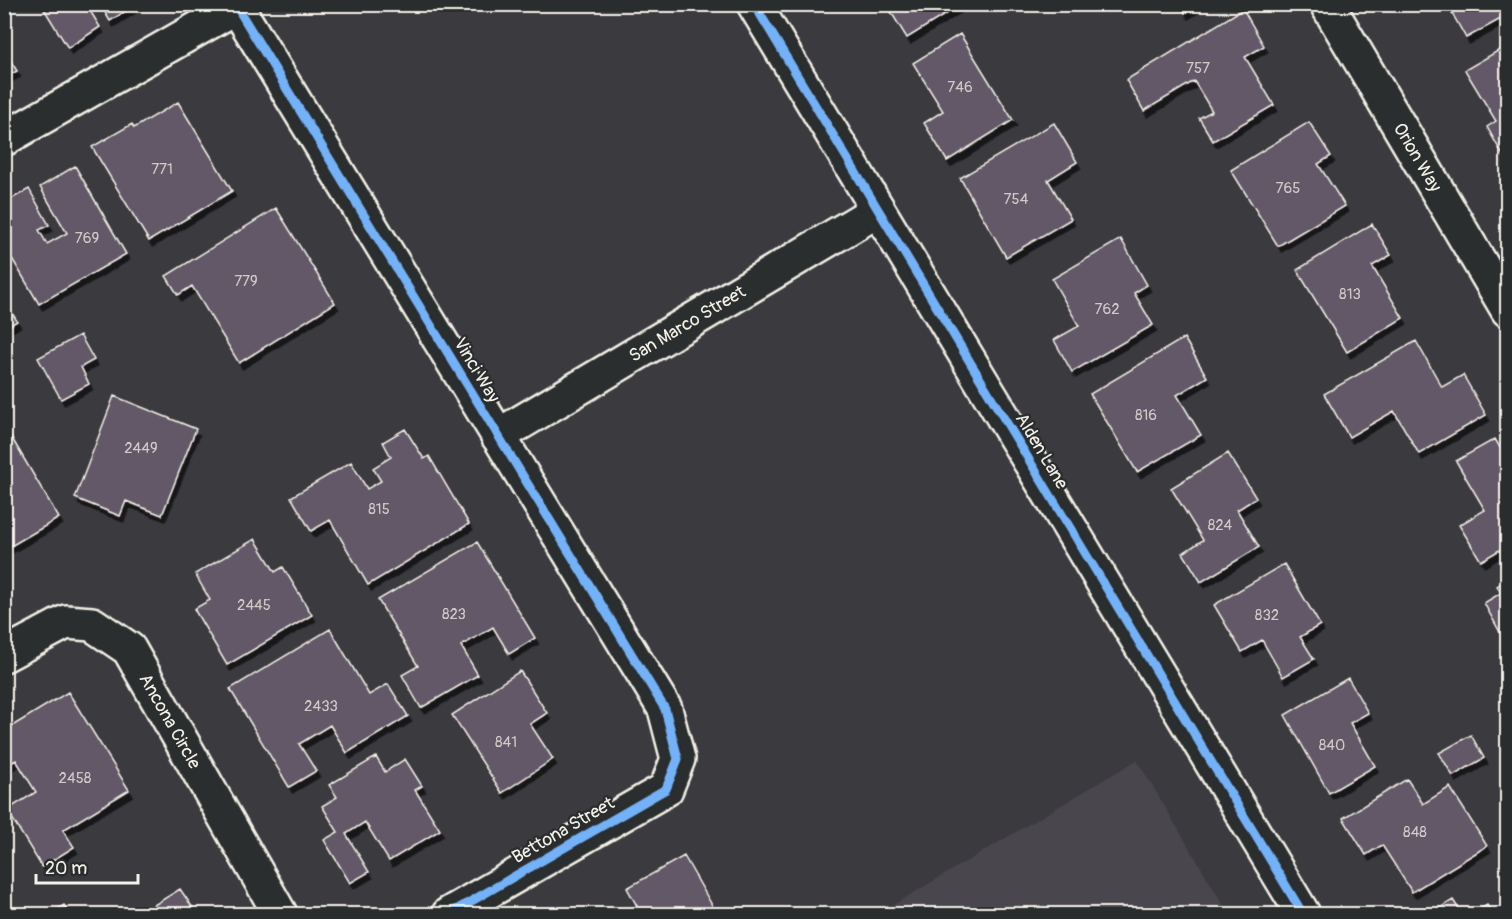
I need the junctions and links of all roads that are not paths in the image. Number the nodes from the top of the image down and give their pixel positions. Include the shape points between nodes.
1 (754, 4) edge
2 (1327, 4) edge
3 (235, 6) edge
4 (4, 139) edge
5 (878, 210) junction
6 (1508, 310) edge
7 (498, 436) junction
8 (4, 655) edge
9 (678, 759) joint
10 (280, 915) edge
11 (449, 915) edge
12 (1303, 915) edge

1 - 5 street, Alden Lane
2 - 6 street, Orion Way
3 - 4 street, Vinci Way
3 - 7 street, Vinci Way
5 - 7 street, San Marco Street
5 - 12 street, Alden Lane
7 - 9 street, Vinci Way via 665,709
8 - 10 street, Ancona Circle via 66,622 93,624 129,649
9 - 11 street, Bettona Street via 666,789

